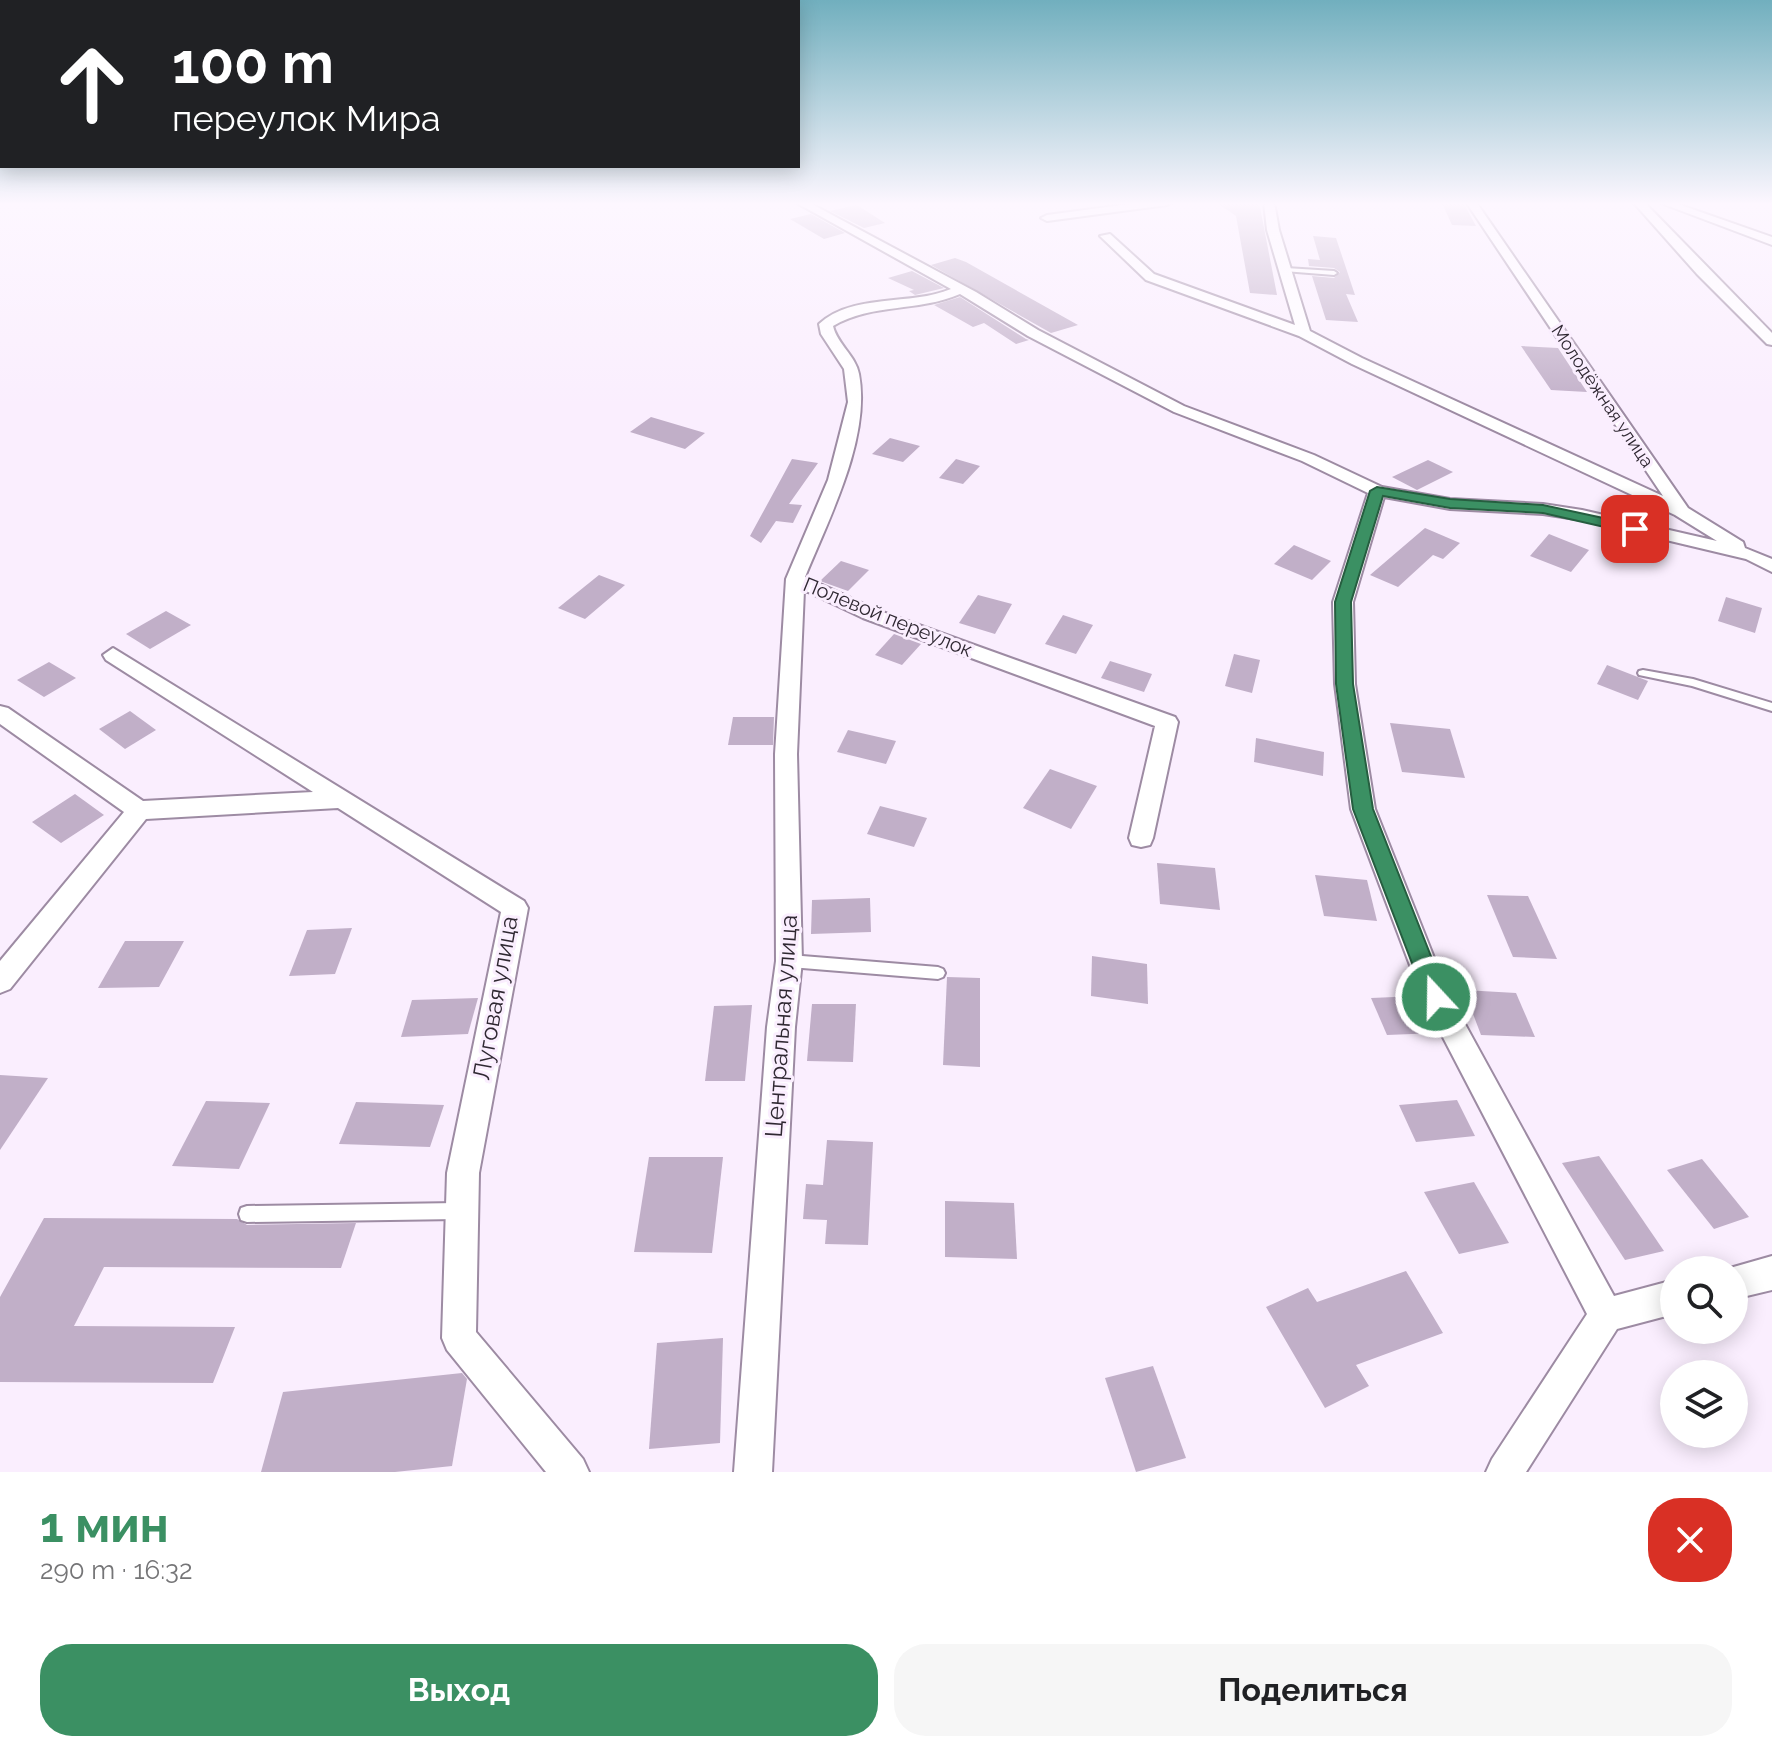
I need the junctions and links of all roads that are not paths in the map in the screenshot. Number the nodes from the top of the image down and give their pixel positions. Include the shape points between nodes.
1 (1286, 270) edge
2 (925, 271) edge
3 (1143, 271) edge
4 (1297, 271) edge
5 (1518, 271) edge
6 (1701, 271) edge
7 (1334, 273) dead end
8 (960, 290) junction
9 (1304, 333) junction
10 (1772, 341) edge
11 (1377, 491) junction
12 (1681, 511) junction
13 (1752, 555) junction
14 (1772, 566) edge
15 (795, 579) junction
16 (113, 655) dead end
17 (1643, 673) dead end
18 (1772, 707) edge
19 (0, 713) edge
20 (342, 799) junction
21 (139, 810) junction
22 (1141, 838) dead end
23 (789, 961) junction
24 (938, 973) dead end
25 (0, 981) edge
26 (462, 1211) junction
27 (247, 1214) dead end
28 (1772, 1273) edge
29 (1748, 1279) edge
30 (1660, 1301) edge
31 (1606, 1315) junction
32 (570, 1472) edge
33 (753, 1472) edge
34 (1505, 1472) edge

1 - 9 street
2 - 8 street
3 - 9 street
4 - 7 lane
5 - 12 street, Молодёжная улица
6 - 10 street
8 - 11 street via 1179,409 1295,452
8 - 15 street, Полевой переулок via 933,300 863,310 826,324 851,369 856,402 836,480
9 - 12 street
11 - 13 street via 1450,504 1582,515
11 - 31 street via 1343,602 1345,684 1363,809 1436,997
12 - 13 street
13 - 14 street
15 - 22 street, Полевой переулок via 870,614 1167,722
15 - 23 street, Центральная улица via 786,754
16 - 20 street, Луговая улица
17 - 18 lane
19 - 21 street
20 - 21 street
20 - 26 street, Луговая улица via 515,908 463,1173
21 - 25 street
23 - 24 lane
23 - 33 street, Центральная улица
26 - 27 lane
26 - 32 street, Луговая улица via 459,1338
28 - 29 street
30 - 31 street
31 - 34 street

